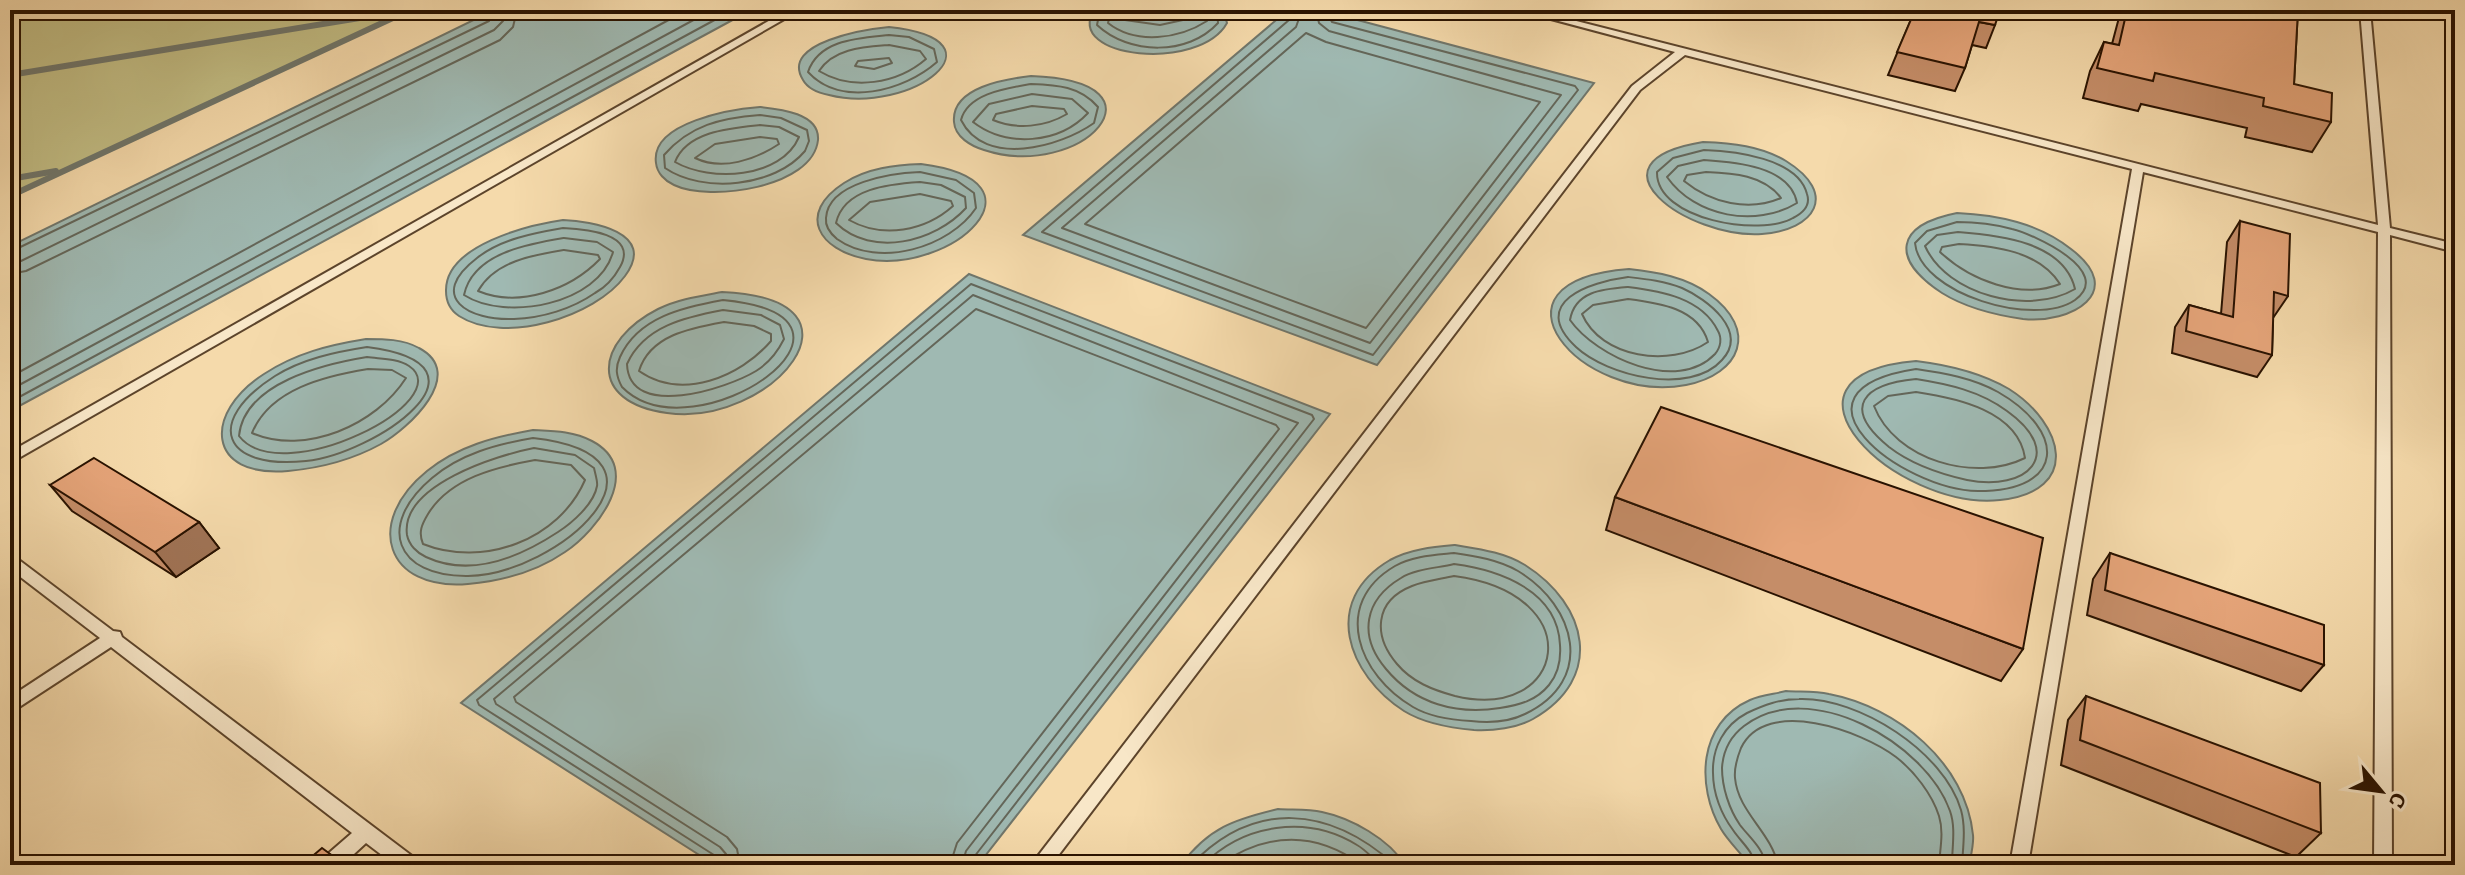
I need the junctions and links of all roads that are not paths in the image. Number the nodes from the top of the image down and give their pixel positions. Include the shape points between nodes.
1 (795, 10) edge
2 (1522, 10) edge
3 (2365, 10) edge
4 (1683, 51) junction
5 (2138, 167) junction
6 (2384, 230) junction
7 (2455, 248) edge
8 (10, 458) edge
9 (10, 561) edge
10 (114, 637) junction
11 (10, 706) edge
12 (365, 833) junction
13 (329, 865) edge
14 (409, 865) edge
15 (1040, 865) edge
16 (2019, 865) edge
17 (2383, 865) edge

1 - 8 lane
2 - 4 lane
3 - 6 lane
4 - 5 lane
4 - 15 lane via 1636,88
5 - 6 lane
5 - 16 lane
6 - 7 lane
6 - 17 lane
9 - 10 lane
10 - 11 lane
10 - 12 lane
12 - 13 lane
12 - 14 lane

